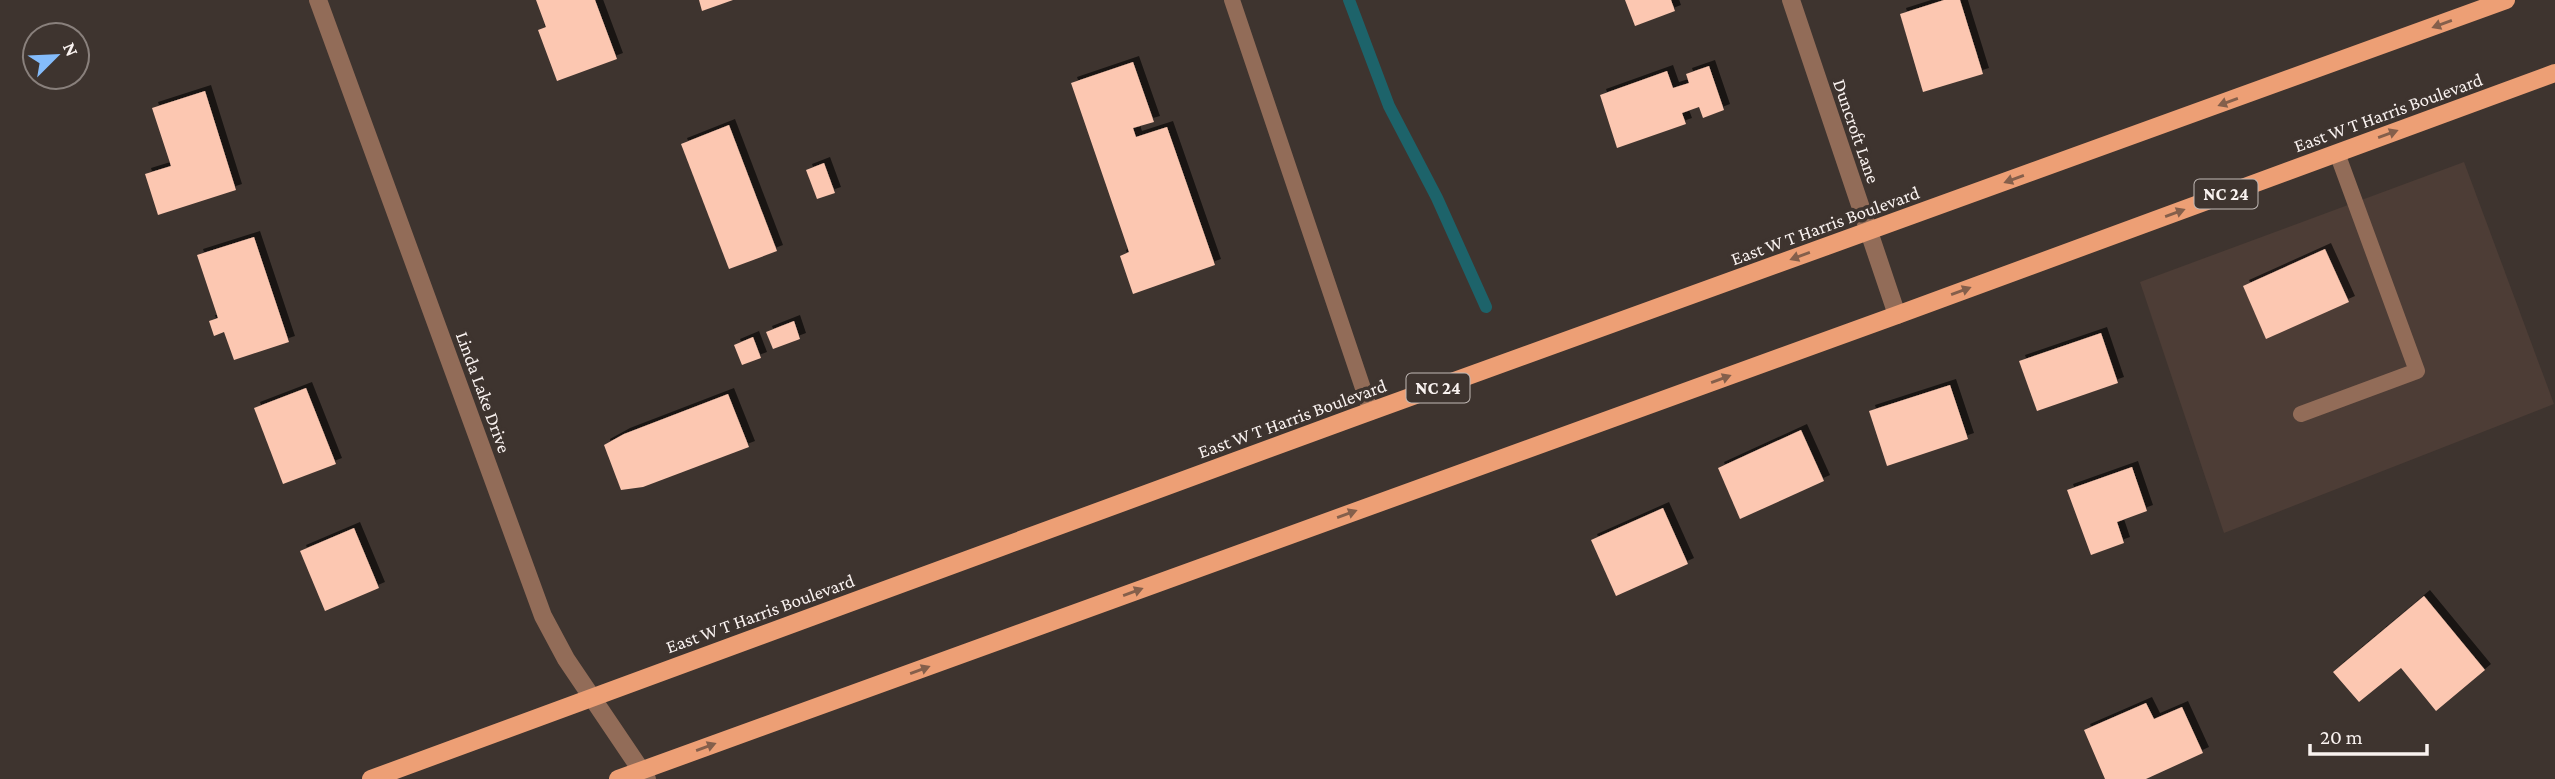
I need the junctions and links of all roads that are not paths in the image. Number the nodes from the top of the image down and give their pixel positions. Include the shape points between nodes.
1 (318, 0) edge
2 (1232, 0) edge
3 (1791, 0) edge
4 (2506, 0) edge
5 (2555, 73) edge
6 (2337, 153) junction
7 (1869, 231) junction
8 (1897, 315) junction
9 (1371, 412) junction
10 (2301, 414) dead end
11 (593, 698) junction
12 (645, 775) edge
13 (371, 779) edge
14 (618, 779) edge

1 - 11 street, Linda Lake Drive via 543,617
2 - 9 lane
3 - 7 street, Duncroft Lane
4 -> 7 main road, East W T Harris Boulevard / NC 24
6 -> 5 main road, East W T Harris Boulevard / NC 24
8 -> 6 main road, East W T Harris Boulevard / NC 24
6 - 10 lane via 2417,371
7 - 8 street, Duncroft Lane
7 -> 9 main road, East W T Harris Boulevard / NC 24
12 -> 8 main road, East W T Harris Boulevard / NC 24
9 - 11 main road, East W T Harris Boulevard / NC 24
11 - 12 street, Linda Lake Drive
11 - 13 main road, East W T Harris Boulevard / NC 24
12 - 14 main road, East W T Harris Boulevard / NC 24

